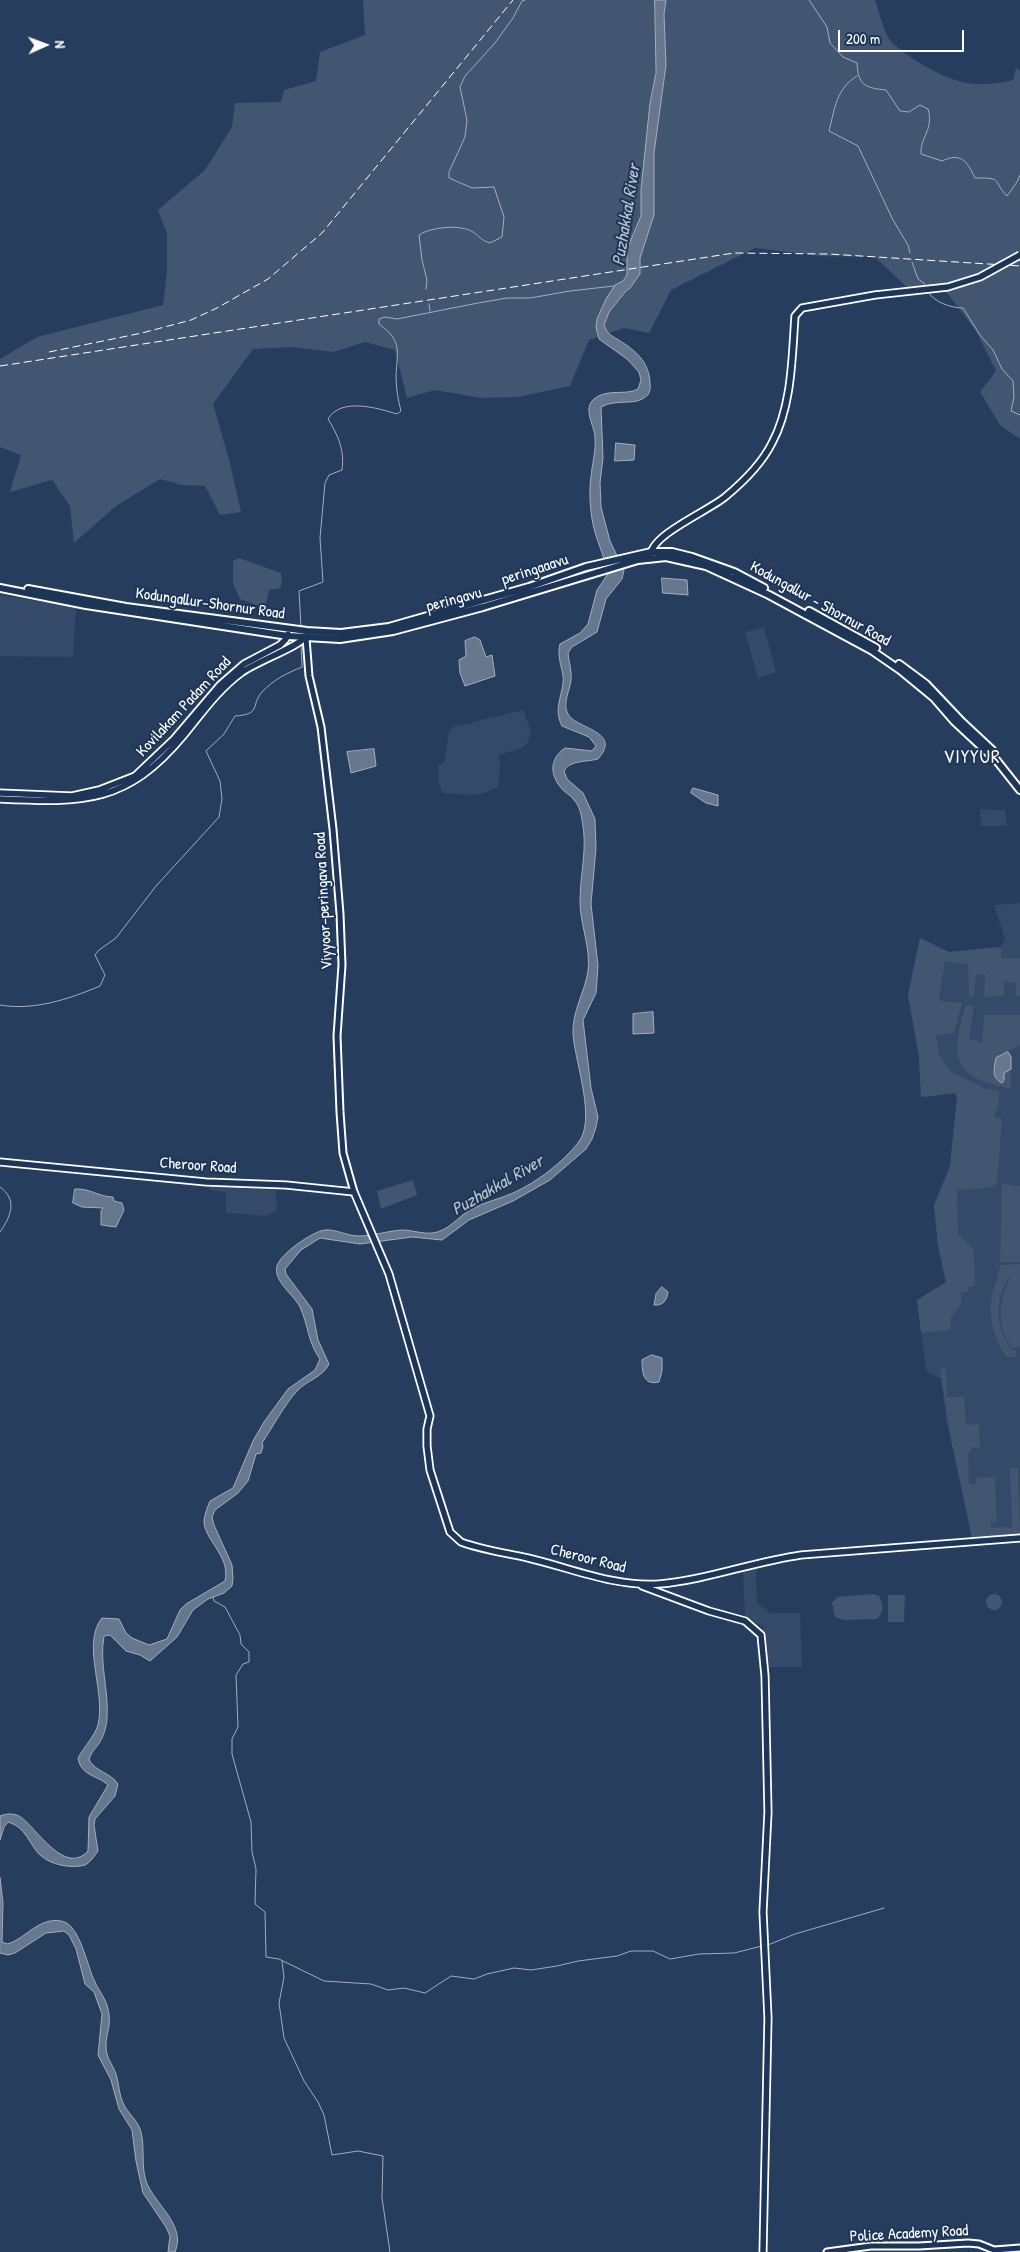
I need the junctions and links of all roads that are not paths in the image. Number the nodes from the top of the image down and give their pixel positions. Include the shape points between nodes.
1 (1020, 256) edge
2 (651, 554) junction
3 (604, 566) junction
4 (0, 584) edge
5 (0, 588) edge
6 (417, 618) joint
7 (288, 632) junction
8 (303, 636) junction
9 (1020, 783) edge
10 (1020, 790) edge
11 (0, 794) edge
12 (0, 799) edge
13 (0, 1162) edge
14 (354, 1192) junction
15 (1020, 1538) edge
16 (638, 1584) junction
17 (1020, 2248) edge
18 (763, 2252) edge
19 (827, 2252) edge

1 - 2 main road, bridge via 980,277 948,287 875,295 798,311 790,386 769,449 724,498 660,539
2 - 3 main road, Kodungallur - Shornur Road
2 - 9 main road, Kodungallur - Shornur Road via 679,553 734,572 870,644 926,684
2 - 10 main road, Kodungallur - Shornur Road via 678,558 723,573 871,650 934,698 997,761
3 - 6 main road, peringaaavu
3 - 8 main road, peringavu via 483,607 382,634 340,638
4 - 7 main road, Kodungallur-Shornur Road
5 - 7 main road, Kodungallur-Shornur Road via 86,605
6 - 8 main road, Kodungallur-Shornur Road via 365,631
7 - 8 main road, Kodungallur-Shornur Road
7 - 11 main road, Kovilakam Padam Road via 280,645 230,675 168,746 135,776 72,796
8 - 12 main road, Kovilakam Padam Road via 241,672 155,766 133,783 73,801
8 - 14 street, Viyyoor-peringava Road via 321,727 334,837 342,966 336,1036 340,1112 343,1153
13 - 14 main road, Cheroor Road via 206,1182
14 - 16 main road, Cheroor Road via 389,1274 430,1416 427,1429 430,1470 455,1539 491,1551
15 - 16 main road, Cheroor Road via 801,1555 694,1578
16 - 18 main road via 745,1621 761,1635 768,1812 763,1912 768,2018
17 - 19 street, Police Academy Road via 994,2250 968,2243 871,2246

